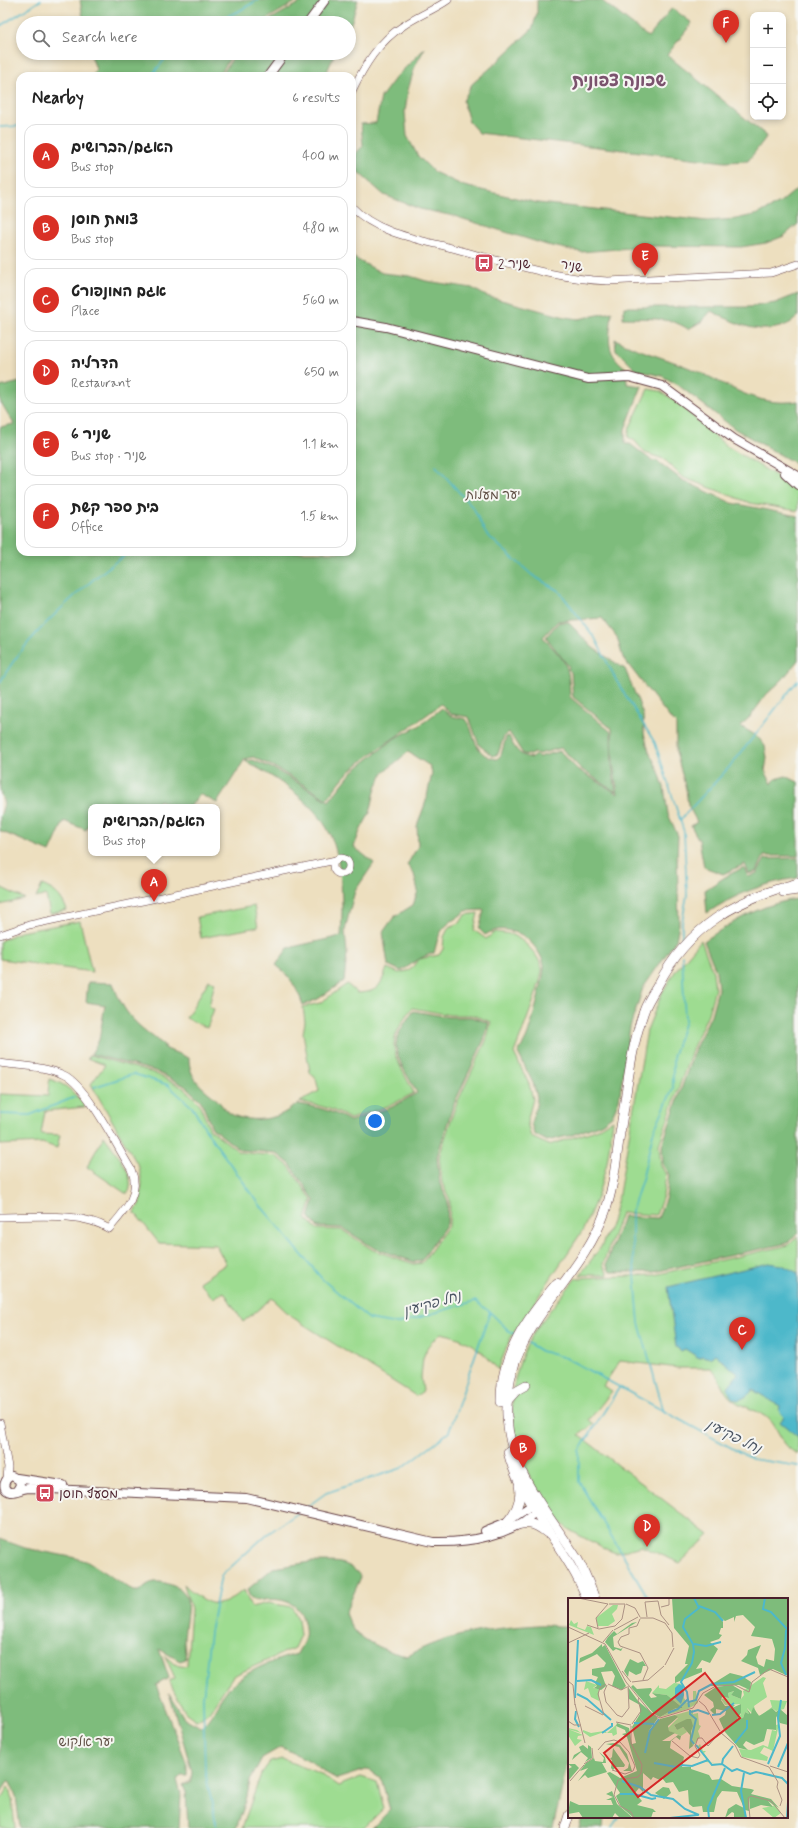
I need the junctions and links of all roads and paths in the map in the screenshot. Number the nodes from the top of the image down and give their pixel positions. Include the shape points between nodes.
1 (325, 0) edge
2 (448, 0) edge
3 (313, 16) edge
4 (281, 60) edge
5 (271, 72) edge
6 (356, 84) edge
7 (356, 210) edge
8 (798, 264) edge
9 (356, 322) edge
10 (772, 462) junction
11 (798, 476) edge
12 (798, 485) edge
13 (336, 860) junction
14 (321, 863) junction
15 (334, 870) junction
16 (798, 883) edge
17 (798, 890) edge
18 (750, 899) junction
19 (0, 935) edge
20 (0, 1063) edge
21 (0, 1217) edge
22 (592, 1240) junction
23 (513, 1369) junction
24 (507, 1402) junction
25 (0, 1423) edge
26 (516, 1476) junction
27 (9, 1479) edge
28 (3, 1488) edge
29 (18, 1490) junction
30 (536, 1507) junction
31 (509, 1525) junction
32 (555, 1540) junction
33 (587, 1598) edge
34 (595, 1598) edge
35 (568, 1818) edge
36 (565, 1828) edge

1 - 3 main road
2 - 6 street via 389,36 371,57
4 - 5 main road
7 - 8 street, שניר via 367,220 395,232 540,272 582,280 771,273
9 - 10 main road via 588,379 630,377 662,386 734,440
10 - 11 main road
10 - 12 main road
13 - 14 street
13 - 15 street
13 - 15 street via 346,859 349,869 341,875
14 - 15 street
14 - 19 street via 24,926
16 - 18 highway
17 - 18 highway
18 - 22 highway via 721,914 698,932 663,975 644,1010 634,1047 611,1189 605,1213
20 - 21 street via 57,1072 76,1083 129,1166 135,1180 131,1202 109,1229 93,1221 81,1219
22 - 23 highway via 527,1335
22 - 26 highway via 539,1304 519,1333 506,1365 501,1418 509,1458
23 - 24 highway
23 - 24 highway via 514,1374 524,1383
24 - 30 highway via 509,1432 515,1455
25 - 27 street
26 - 30 highway
26 - 31 highway via 520,1498
27 - 28 main road
27 - 29 main road via 20,1482
27 - 31 main road via 84,1487 239,1493 281,1500 434,1538 476,1534
28 - 29 main road via 13,1492
29 - 31 main road via 29,1488 246,1498 433,1542 468,1540 495,1534
30 - 31 main road
30 - 32 highway
30 - 34 highway via 579,1562
31 - 32 highway via 529,1522
32 - 33 highway
35 - 36 highway

